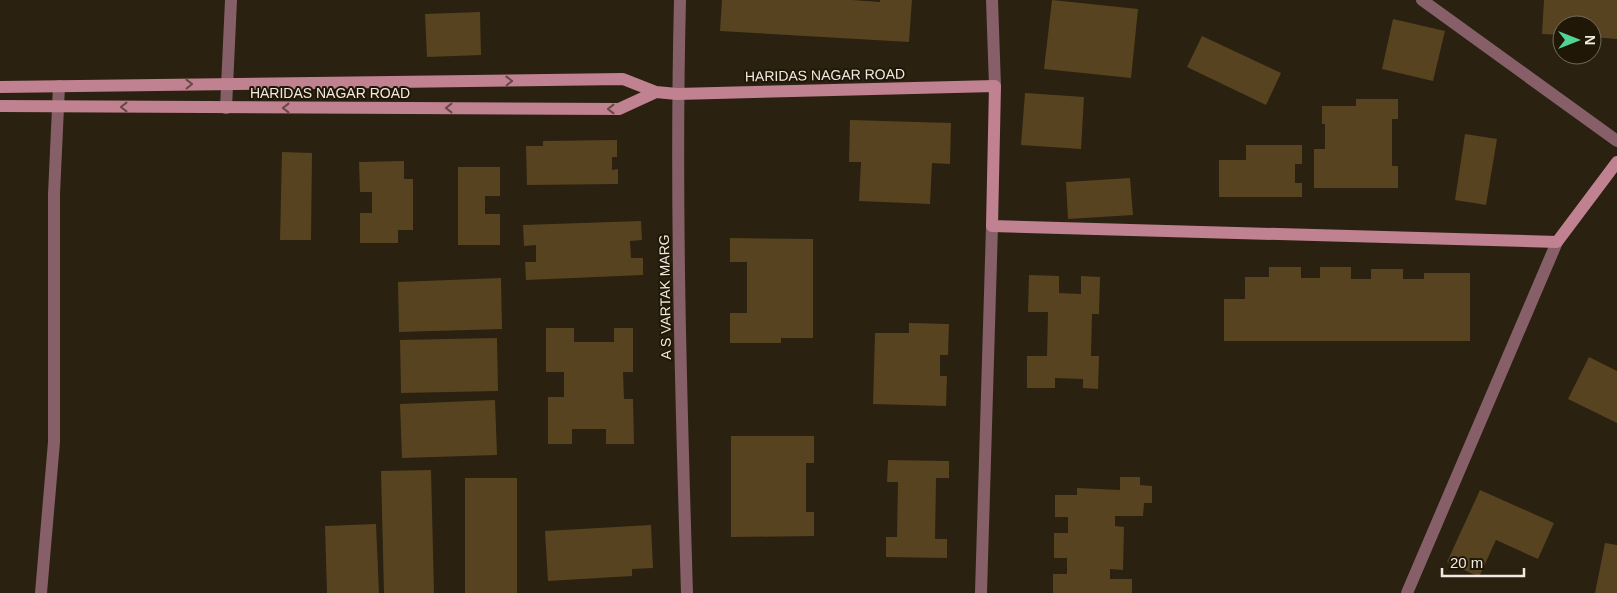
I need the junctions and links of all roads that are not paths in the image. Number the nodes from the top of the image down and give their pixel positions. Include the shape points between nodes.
1 (231, 0) edge
2 (680, 0) edge
3 (992, 0) edge
4 (1422, 0) edge
5 (227, 84) junction
6 (59, 86) junction
7 (995, 86) junction
8 (0, 87) edge
9 (656, 92) junction
10 (677, 94) junction
11 (0, 106) edge
12 (58, 106) junction
13 (226, 108) junction
14 (1617, 141) edge
15 (1617, 162) edge
16 (992, 226) junction
17 (1557, 242) junction
18 (41, 593) edge
19 (687, 593) edge
20 (981, 593) edge
21 (1407, 593) edge

1 - 5 street
2 - 10 street, A S VARTAK MARG
3 - 7 street
4 - 14 street
6 -> 5 street, HARIDAS NAGAR ROAD
5 -> 9 street, HARIDAS NAGAR ROAD via 624,79
5 - 13 street
6 - 8 street, HARIDAS NAGAR ROAD
6 - 12 street
7 - 10 street, HARIDAS NAGAR ROAD
7 - 16 street
9 - 10 street, HARIDAS NAGAR ROAD
9 -> 13 street, HARIDAS NAGAR ROAD via 619,109
10 - 19 street, A S VARTAK MARG
11 - 12 street, HARIDAS NAGAR ROAD
13 -> 12 street, HARIDAS NAGAR ROAD
12 - 18 street via 54,194 54,442
15 - 17 street
16 - 17 street
16 - 20 street
17 - 21 street

